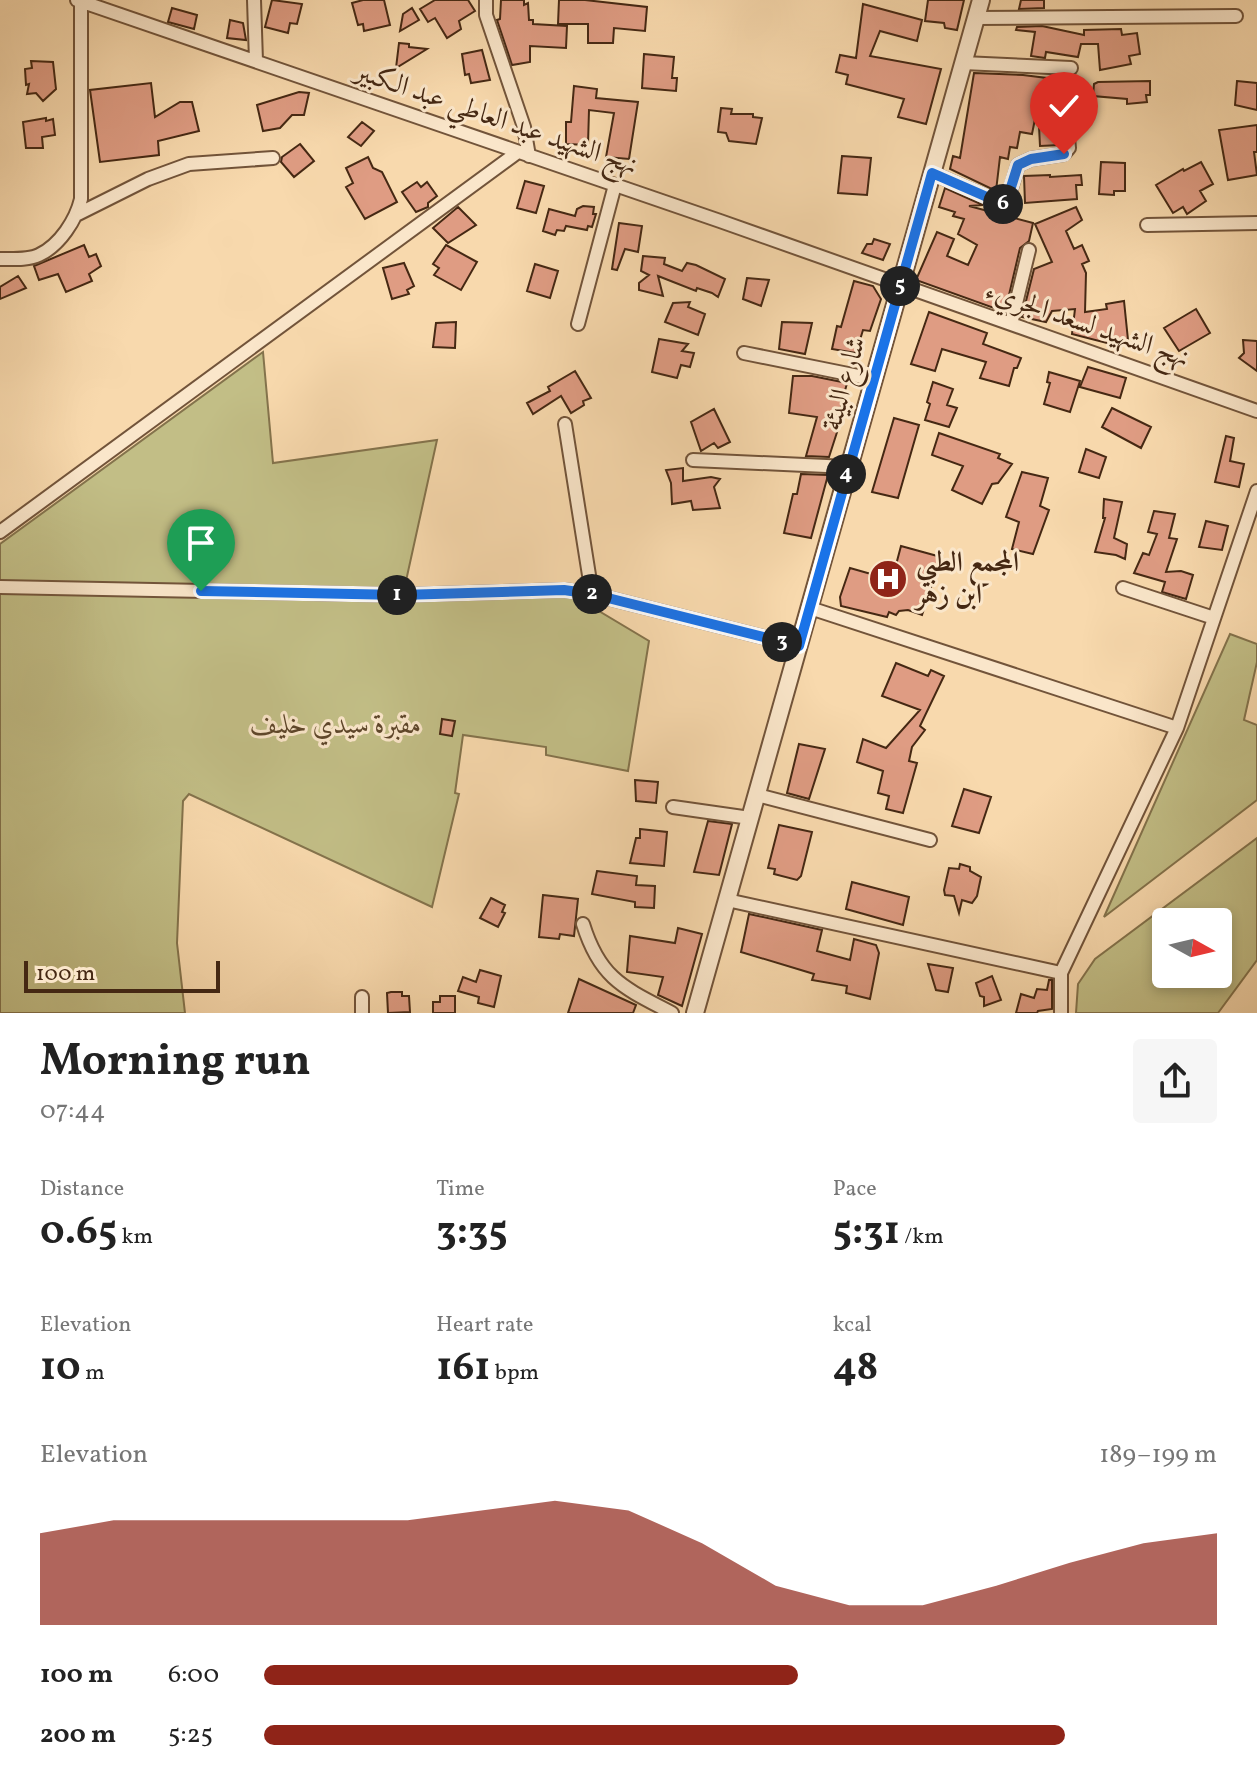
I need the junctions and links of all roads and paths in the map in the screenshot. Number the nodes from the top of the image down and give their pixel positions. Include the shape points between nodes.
1 (254, 0) edge
2 (486, 0) edge
3 (981, 0) edge
4 (79, 1) edge
5 (1236, 16) dead end
6 (976, 18) junction
7 (256, 61) junction
8 (963, 63) junction
9 (1071, 68) dead end
10 (1066, 117) dead end
11 (524, 154) junction
12 (273, 158) dead end
13 (932, 173) junction
14 (615, 185) junction
15 (78, 214) junction
16 (1257, 223) edge
17 (1147, 225) dead end
18 (1029, 250) dead end
19 (0, 259) edge
20 (900, 285) junction
21 (578, 324) dead end
22 (1011, 324) junction
23 (744, 353) dead end
24 (873, 379) junction
25 (1257, 411) edge
26 (565, 424) dead end
27 (693, 460) dead end
28 (848, 467) junction
29 (1257, 491) edge
30 (0, 532) edge
31 (0, 587) edge
32 (1123, 588) dead end
33 (592, 594) junction
34 (810, 608) junction
35 (1214, 618) junction
36 (799, 646) junction
37 (1177, 728) junction
38 (757, 795) junction
39 (673, 807) dead end
40 (750, 818) junction
41 (930, 840) dead end
42 (727, 900) junction
43 (583, 924) dead end
44 (1061, 973) junction
45 (362, 997) dead end
46 (362, 1013) edge
47 (672, 1013) edge
48 (695, 1013) edge
49 (1061, 1013) edge

1 - 7 street
2 - 11 street via 486,15 524,127
3 - 6 street, شارع البيئة
4 - 7 street, نهج الشهيد عبد العاطي عبد الكبير
4 - 15 street
5 - 6 street
6 - 8 street, شارع البيئة
7 - 11 street, نهج الشهيد عبد العاطي عبد الكبير
8 - 9 street
8 - 13 street, شارع البيئة
10 - 13 street via 1069,148 1064,154 1018,165 1006,203
11 - 14 street, نهج الشهيد عبد العاطي عبد الكبير
11 - 30 street
12 - 15 street via 189,164
13 - 20 street, شارع البيئة
14 - 20 street, نهج الشهيد عبد العاطي عبد الكبير
14 - 21 street
15 - 19 street via 37,256
16 - 17 street
18 - 22 street
20 - 22 street, نهج الشهيد لسعد الجريء
20 - 24 street, شارع البيئة
22 - 25 street, نهج الشهيد لسعد الجريء
23 - 24 street
24 - 28 street, شارع البيئة
26 - 33 street
27 - 28 street
28 - 34 street, شارع البيئة
29 - 35 street
31 - 33 street
32 - 35 street
33 - 36 street
34 - 36 street, شارع البيئة
34 - 37 street
35 - 37 street
36 - 38 street, شارع البيئة
37 - 44 street
38 - 40 street, شارع البيئة
38 - 41 street
39 - 40 street
40 - 42 street, شارع البيئة
42 - 44 street
42 - 48 street, شارع البيئة
43 - 47 street via 603,968 632,993
44 - 49 street
45 - 46 street

